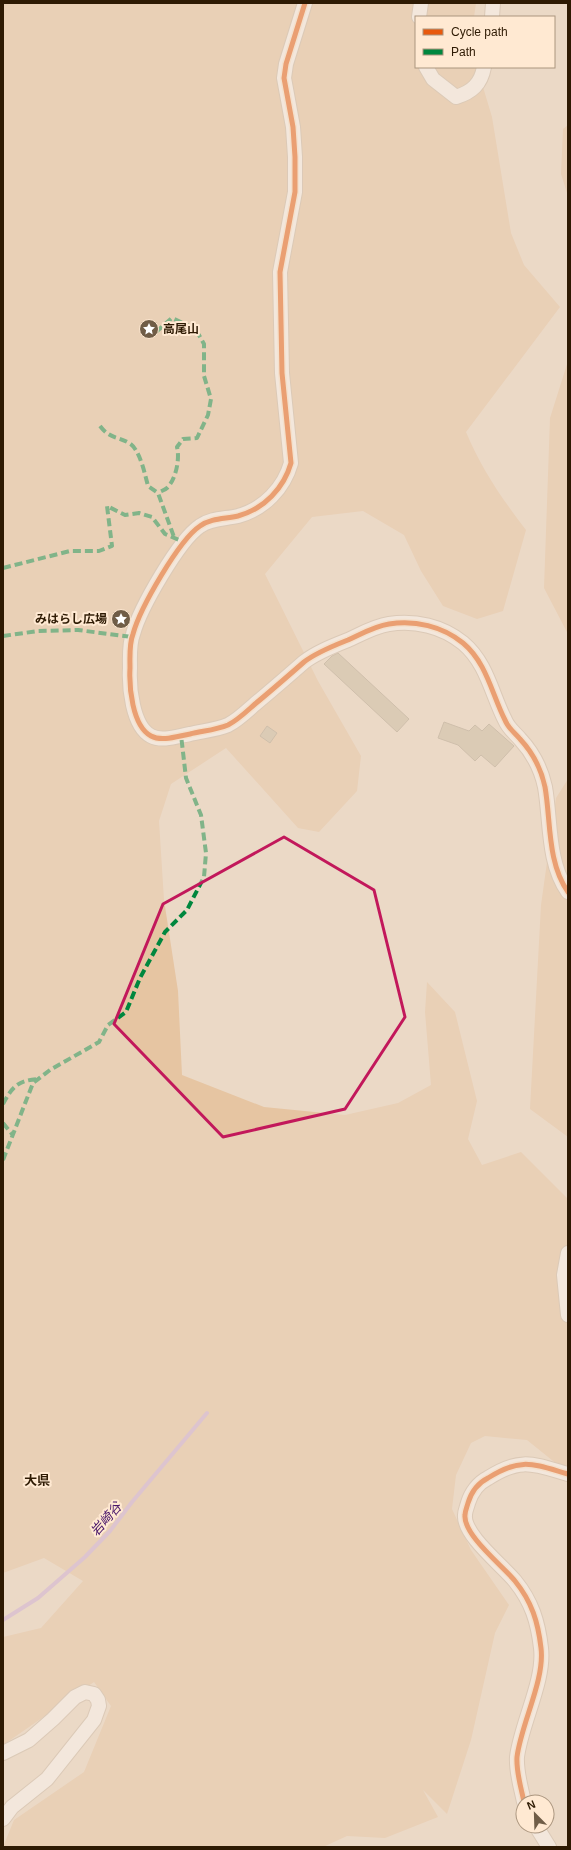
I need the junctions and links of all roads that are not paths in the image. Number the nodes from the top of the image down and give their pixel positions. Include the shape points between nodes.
1 (305, 3) edge
2 (421, 3) edge
3 (493, 3) edge
4 (419, 16) edge
5 (492, 16) edge
6 (427, 68) edge
7 (484, 68) edge
8 (568, 892) edge
9 (568, 1253) edge
10 (568, 1315) edge
11 (568, 1474) edge
12 (3, 1753) edge
13 (522, 1794) edge
14 (3, 1819) edge
15 (541, 1834) edge
16 (549, 1847) edge

1 - 8 street via 284,78 293,128 295,157 294,192 280,272 282,373 290,463 288,473 269,499 247,513 202,524 184,542 173,558 138,618 132,637 129,677 133,706 144,730 151,736 174,737 211,730 227,725 241,716 320,652 367,631 388,624 423,623 440,629 463,643 473,655 491,686 506,723 532,753 542,773 553,850
2 - 4 street
3 - 5 street
6 - 7 street via 433,79 456,97 468,93 475,87
9 - 10 street via 564,1275
11 - 13 street via 538,1466 516,1464 503,1468 485,1479 470,1494 464,1516 470,1531 515,1581 535,1614 541,1650 538,1677 517,1757
12 - 14 street via 29,1740 75,1697 85,1692 94,1694 98,1700 99,1706 94,1720 80,1739 47,1779 12,1807
15 - 16 street

